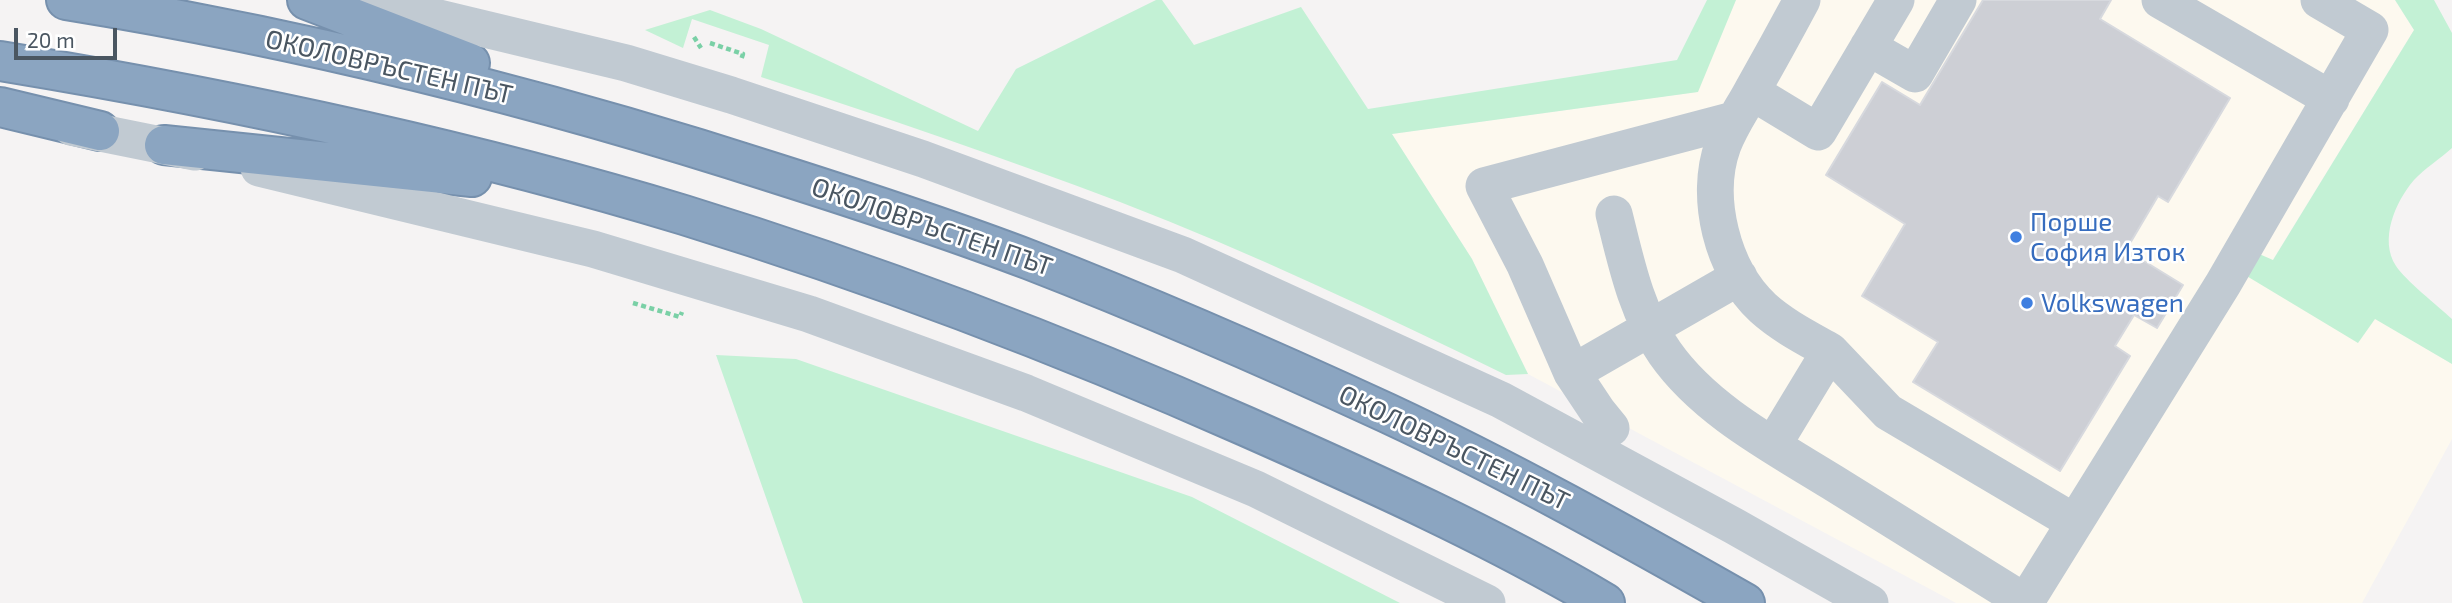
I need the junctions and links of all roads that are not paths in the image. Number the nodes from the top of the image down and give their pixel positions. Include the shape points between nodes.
1 (66, 0) edge
2 (307, 0) edge
3 (364, 0) edge
4 (1802, 0) edge
5 (1896, 0) edge
6 (1958, 0) edge
7 (2160, 0) edge
8 (2319, 0) edge
9 (1868, 47) junction
10 (0, 61) edge
11 (2331, 99) junction
12 (1743, 106) junction
13 (0, 107) edge
14 (0, 117) edge
15 (100, 131) junction
16 (658, 136) junction
17 (164, 145) junction
18 (601, 191) junction
19 (1614, 214) dead end
20 (1739, 277) junction
21 (1651, 329) junction
22 (1830, 351) junction
23 (1572, 373) junction
24 (1611, 428) dead end
25 (1773, 445) junction
26 (2074, 522) junction
27 (1488, 603) edge
28 (1605, 603) edge
29 (1745, 603) edge
30 (1870, 603) edge
31 (2025, 603) edge

1 - 16 highway, ОКОЛОВРЪСТЕН ПЪТ via 153,14 465,82
2 - 16 highway
3 - 30 street via 626,63 730,95 923,159 1183,255 1502,400
4 - 12 street
5 - 9 street
6 - 9 street via 1915,74
7 - 11 street
8 - 11 street via 2370,30
9 - 12 street via 1818,132
10 - 18 highway via 284,113
11 - 26 street via 2223,284
12 - 20 street via 1722,147 1716,178 1716,212
12 - 23 street via 1484,186
13 - 15 highway
14 - 15 street
15 - 17 street
16 - 29 highway, ОКОЛОВРЪСТЕН ПЪТ via 1029,260 1218,337 1485,461
17 - 18 highway
17 - 27 street via 593,249 809,314 1026,393 1256,489
18 - 28 highway via 833,264 1078,355 1346,470
19 - 21 street via 1634,291
20 - 21 street
20 - 22 street via 1761,306
21 - 23 street
21 - 25 street via 1689,382
22 - 25 street
22 - 26 street via 1888,412
23 - 24 street
25 - 31 street
26 - 31 street

